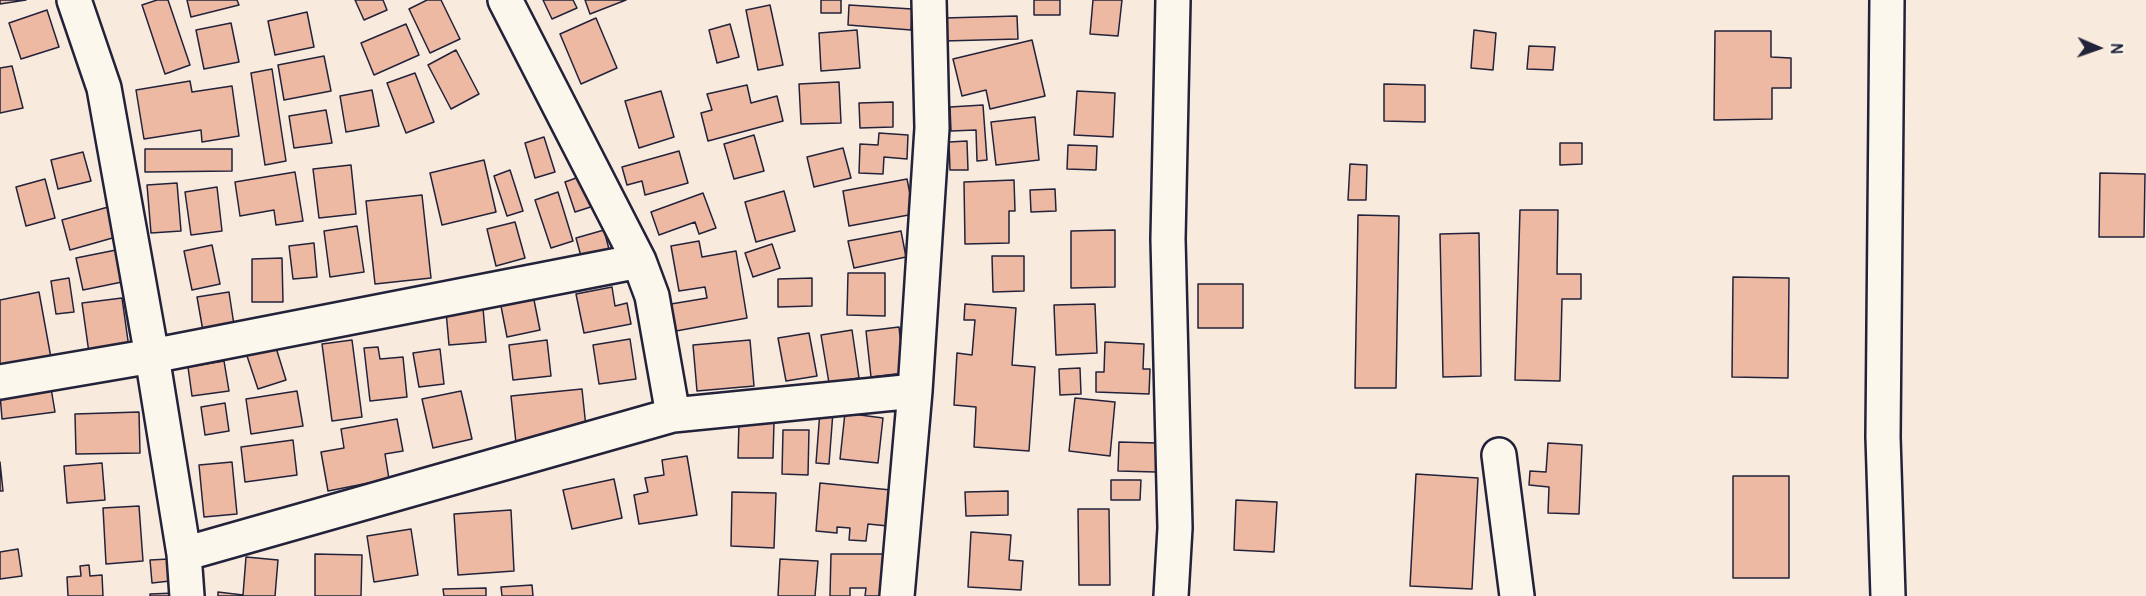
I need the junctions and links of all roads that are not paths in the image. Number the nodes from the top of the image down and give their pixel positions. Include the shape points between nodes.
1 (74, 0) edge
2 (505, 0) edge
3 (929, 0) edge
4 (1173, 0) edge
5 (1887, 0) edge
6 (639, 261) junction
7 (152, 356) junction
8 (0, 382) edge
9 (915, 391) junction
10 (673, 415) junction
11 (1499, 455) dead end
12 (184, 554) junction
13 (187, 596) edge
14 (897, 596) edge
15 (1171, 596) edge
16 (1517, 596) edge
17 (1888, 596) edge

1 - 7 street via 104,88
2 - 6 street
3 - 9 street via 932,128
4 - 15 street via 1168,239 1175,528
5 - 17 street via 1884,437
6 - 7 street
6 - 10 street via 652,296
7 - 8 street
7 - 12 street
9 - 10 street
9 - 14 street
10 - 12 street
11 - 16 street
12 - 13 street

